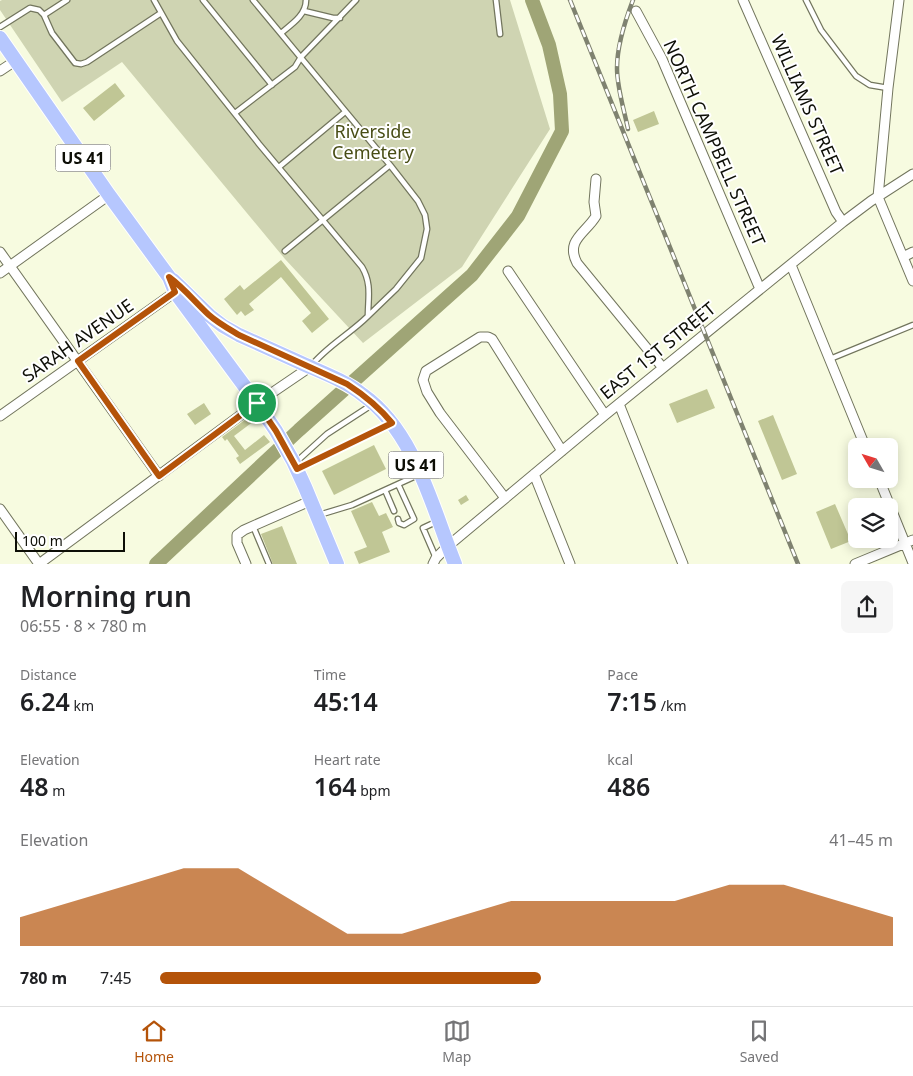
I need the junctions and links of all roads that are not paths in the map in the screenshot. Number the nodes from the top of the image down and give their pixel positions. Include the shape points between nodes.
1 (67, 0) edge
2 (154, 0) edge
3 (203, 0) edge
4 (253, 0) edge
5 (306, 0) edge
6 (356, 0) edge
7 (496, 0) edge
8 (743, 0) edge
9 (806, 0) edge
10 (898, 0) edge
11 (304, 11) junction
12 (636, 11) dead end
13 (161, 13) junction
14 (44, 15) junction
15 (340, 18) junction
16 (0, 27) edge
17 (281, 33) junction
18 (500, 34) dead end
19 (0, 38) edge
20 (301, 57) junction
21 (15, 62) junction
22 (0, 71) edge
23 (272, 85) junction
24 (888, 88) junction
25 (345, 112) junction
26 (235, 113) junction
27 (390, 165) junction
28 (279, 167) junction
29 (913, 174) edge
30 (596, 179) dead end
31 (109, 195) junction
32 (878, 196) junction
33 (322, 220) junction
34 (843, 222) junction
35 (285, 251) dead end
36 (0, 252) edge
37 (913, 252) edge
38 (903, 256) junction
39 (791, 265) junction
40 (10, 266) junction
41 (508, 271) dead end
42 (0, 273) edge
43 (169, 277) junction
44 (913, 281) edge
45 (760, 289) junction
46 (175, 292) junction
47 (368, 316) junction
48 (913, 324) edge
49 (830, 359) junction
50 (78, 361) junction
51 (663, 368) junction
52 (315, 369) junction
53 (369, 399) junction
54 (257, 403) junction
55 (618, 404) junction
56 (605, 415) junction
57 (0, 416) edge
58 (392, 423) junction
59 (862, 438) edge
60 (562, 451) junction
61 (295, 465) junction
62 (420, 474) junction
63 (534, 474) junction
64 (159, 476) junction
65 (398, 484) junction
66 (883, 488) edge
67 (385, 490) junction
68 (505, 498) junction
69 (310, 501) junction
70 (0, 509) edge
71 (394, 511) dead end
72 (317, 516) junction
73 (398, 519) dead end
74 (439, 521) junction
75 (253, 526) junction
76 (909, 542) edge
77 (448, 546) junction
78 (434, 561) edge
79 (913, 562) edge
80 (39, 564) edge
81 (246, 564) edge
82 (268, 564) edge
83 (337, 564) edge
84 (455, 564) edge
85 (570, 564) edge
86 (683, 564) edge
87 (855, 564) edge

1 - 14 lane
2 - 13 lane
3 - 23 lane
4 - 17 lane
5 - 11 lane
6 - 15 lane
7 - 18 lane
8 - 34 street, WILLIAMS STREET
9 - 24 lane via 820,30 856,76 865,83
10 - 24 street
11 - 15 lane
11 - 17 lane
12 - 45 street, NORTH CAMPBELL STREET via 662,59
13 - 14 lane via 81,64 70,59
13 - 26 lane via 177,41
14 - 16 lane via 30,8
15 - 20 lane
17 - 20 lane
19 - 21 main road, US 41
20 - 23 lane
20 - 25 lane
21 - 22 street
21 - 31 main road, US 41
23 - 26 lane
24 - 32 street
25 - 27 lane
25 - 28 lane
26 - 28 lane
27 - 33 lane
27 - 47 lane via 418,201 425,215 427,230 420,258 396,289
28 - 33 lane
29 - 32 street, EAST 1ST STREET
30 - 51 street via 596,216 575,242 573,255
31 - 40 street
31 - 43 main road, US 41
32 - 34 street, EAST 1ST STREET
32 - 38 street
33 - 35 lane
33 - 47 lane via 367,276
34 - 39 street, EAST 1ST STREET
36 - 40 street
37 - 38 street
38 - 44 street
39 - 45 street, EAST 1ST STREET
39 - 49 street
40 - 42 street
40 - 50 street
41 - 56 street
43 - 46 main road, US 41
43 - 52 main road, US 41 via 223,326
45 - 51 street, EAST 1ST STREET
46 - 50 street, SARAH AVENUE
46 - 54 main road, US 41
47 - 52 lane via 319,356
48 - 49 lane
49 - 59 street
50 - 57 street, SARAH AVENUE
50 - 64 street
51 - 55 street, EAST 1ST STREET
52 - 53 main road, US 41
52 - 54 street
53 - 58 main road, US 41
53 - 61 lane
54 - 61 main road, US 41
54 - 64 street
55 - 56 street, EAST 1ST STREET
55 - 86 street
56 - 60 street, EAST 1ST STREET
58 - 61 lane
58 - 62 main road, US 41
60 - 63 street, EAST 1ST STREET
60 - 68 street via 492,339 480,337 426,371 423,380 440,413
61 - 69 main road, US 41
62 - 65 lane
62 - 74 main road, US 41
63 - 68 street, EAST 1ST STREET
63 - 85 street
64 - 80 street
65 - 67 lane
65 - 73 lane via 414,519 404,525
66 - 76 street
67 - 71 lane
67 - 72 lane
68 - 77 street, EAST 1ST STREET
69 - 72 main road, US 41
69 - 75 street
70 - 80 street
72 - 83 main road, US 41
74 - 77 main road, US 41
74 - 78 lane via 423,528
75 - 81 street via 237,535
75 - 82 lane
76 - 79 street
76 - 87 street
77 - 78 street, EAST 1ST STREET
77 - 84 main road, US 41

